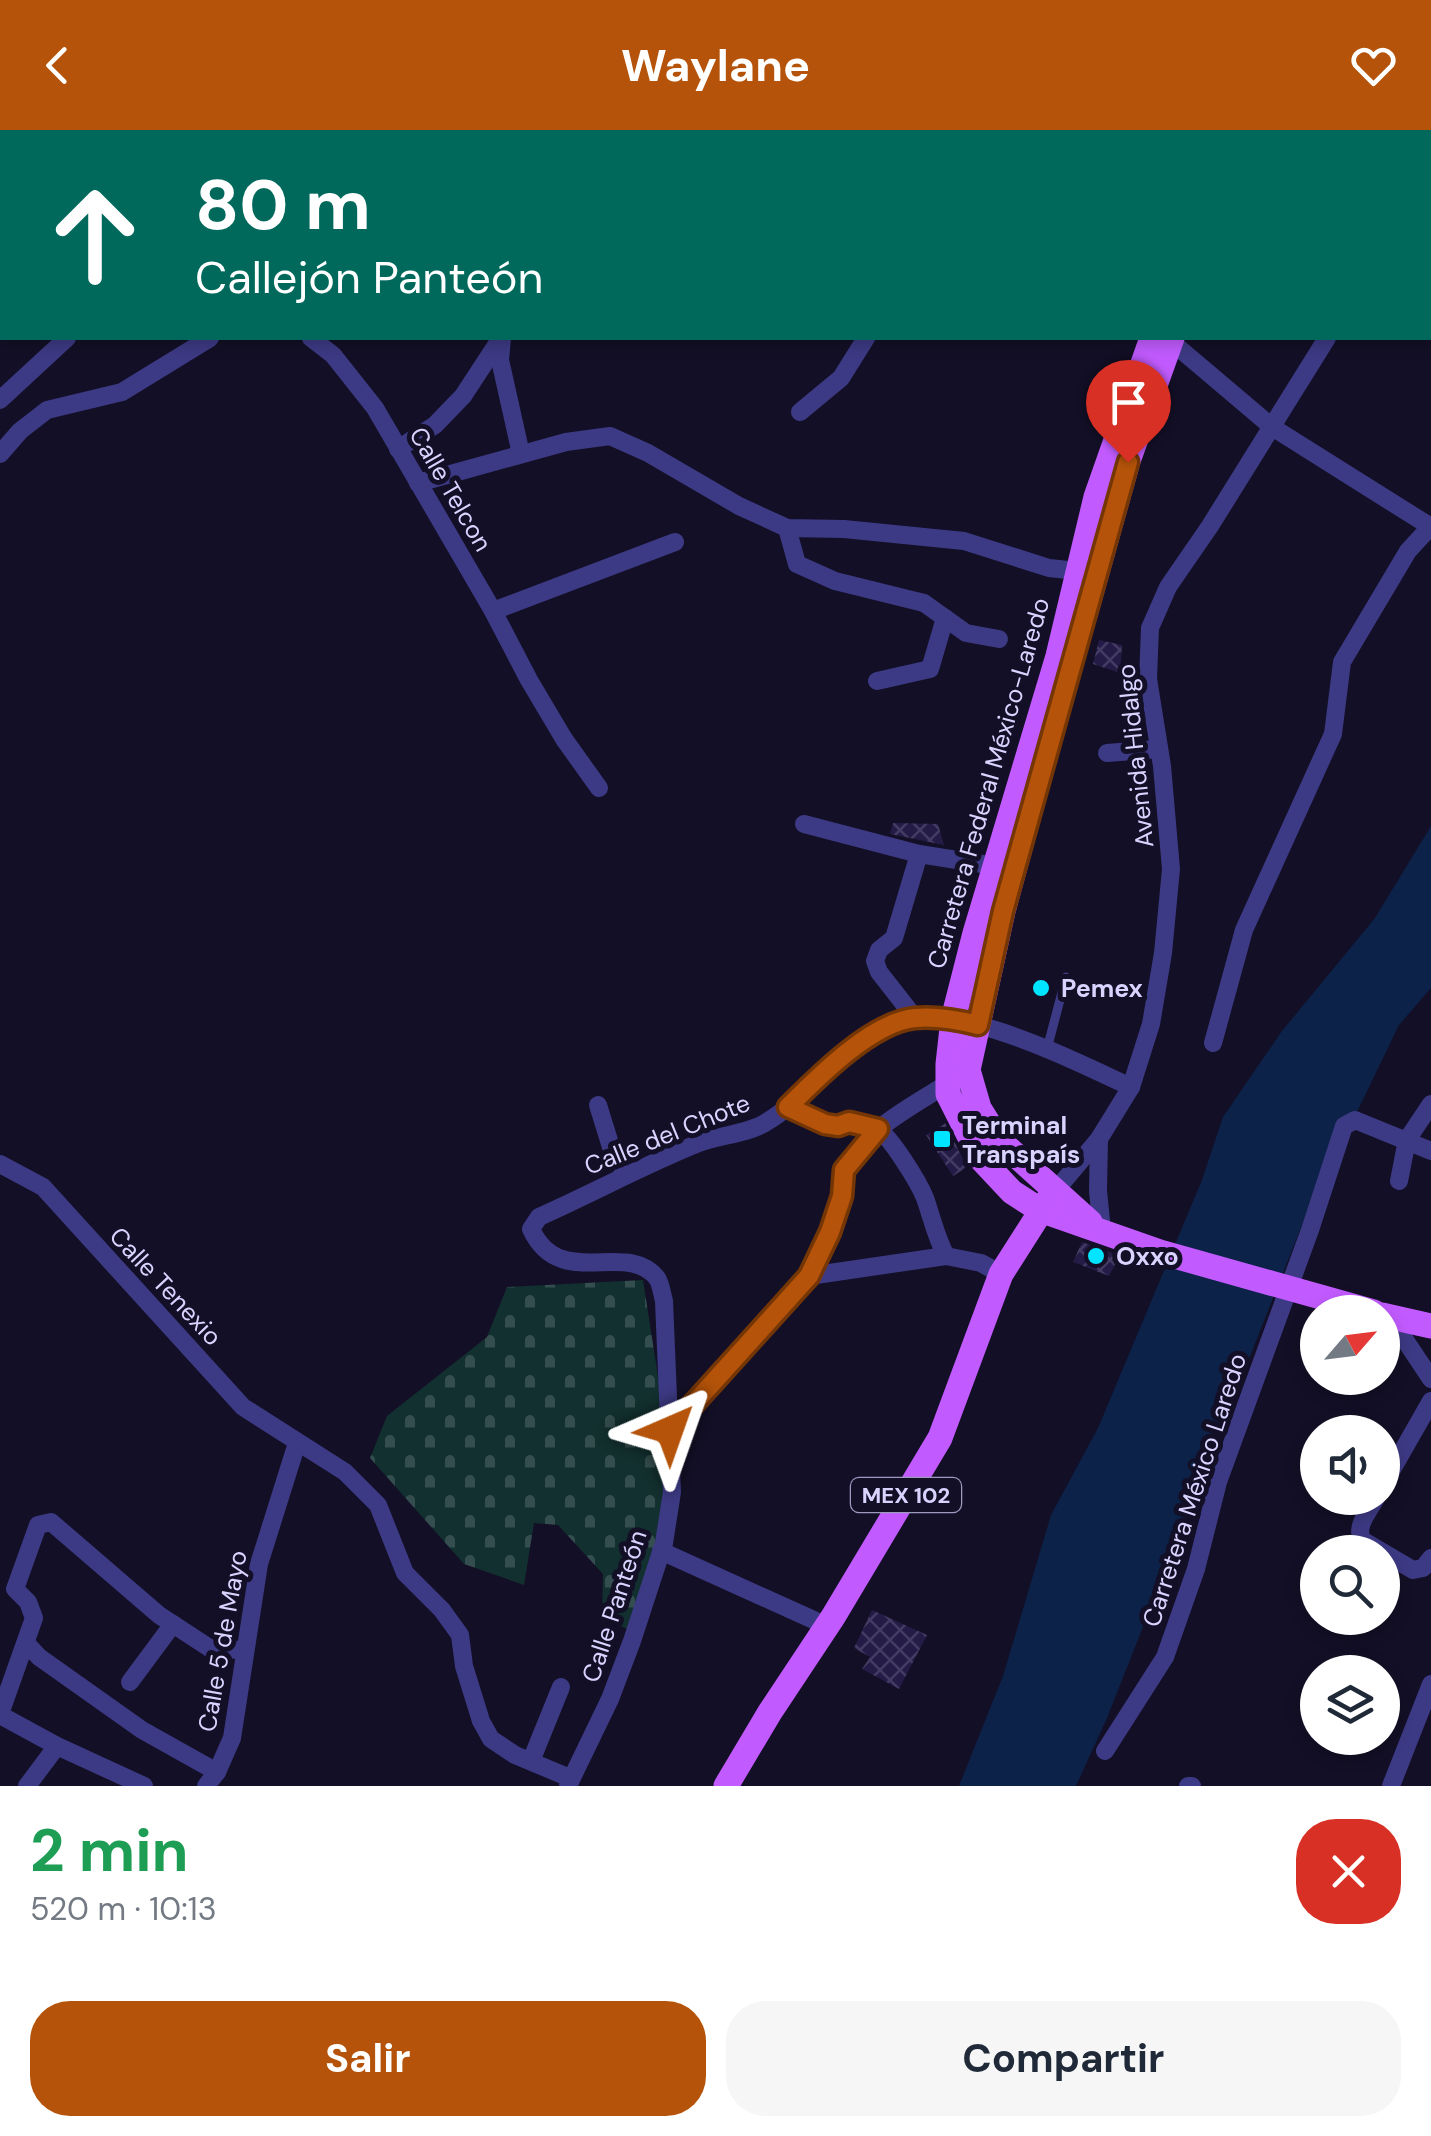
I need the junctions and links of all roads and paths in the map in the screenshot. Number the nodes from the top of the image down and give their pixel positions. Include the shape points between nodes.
1 (64, 340) edge
2 (207, 340) edge
3 (318, 340) edge
4 (501, 340) edge
5 (502, 340) edge
6 (865, 340) edge
7 (1164, 340) edge
8 (1164, 340) edge
9 (1167, 340) edge
10 (1326, 340) edge
11 (0, 400) edge
12 (800, 412) dead end
13 (1272, 427) junction
14 (398, 449) junction
15 (0, 454) edge
16 (521, 454) junction
17 (418, 483) junction
18 (1431, 526) edge
19 (787, 528) junction
20 (675, 542) dead end
21 (1078, 571) junction
22 (493, 611) junction
23 (945, 618) junction
24 (999, 639) dead end
25 (1065, 658) junction
26 (877, 680) dead end
27 (1159, 749) junction
28 (1107, 753) dead end
29 (599, 788) dead end
30 (804, 824) dead end
31 (918, 854) junction
32 (995, 866) junction
33 (1066, 976) dead end
34 (914, 1018) junction
35 (965, 1022) junction
36 (1212, 1044) dead end
37 (1047, 1050) junction
38 (948, 1083) junction
39 (1131, 1087) junction
40 (1431, 1104) edge
41 (598, 1105) dead end
42 (788, 1107) junction
43 (878, 1129) junction
44 (1098, 1139) junction
45 (1407, 1140) junction
46 (1431, 1152) edge
47 (0, 1164) edge
48 (625, 1174) junction
49 (1399, 1181) dead end
50 (1048, 1200) junction
51 (531, 1229) joint
52 (1099, 1230) junction
53 (946, 1256) junction
54 (1001, 1274) junction
55 (809, 1276) junction
56 (1312, 1295) edge
57 (1400, 1319) edge
58 (1431, 1326) edge
59 (1400, 1339) edge
60 (1431, 1379) edge
61 (1431, 1401) edge
62 (670, 1430) junction
63 (297, 1443) junction
64 (1400, 1455) edge
65 (1367, 1515) edge
66 (661, 1551) junction
67 (1431, 1558) edge
68 (173, 1624) junction
69 (827, 1626) junction
70 (27, 1644) junction
71 (244, 1650) junction
72 (130, 1682) dead end
73 (1431, 1684) edge
74 (560, 1687) dead end
75 (0, 1714) edge
76 (56, 1746) junction
77 (1106, 1752) dead end
78 (531, 1761) junction
79 (212, 1779) edge
80 (569, 1782) edge
81 (26, 1786) edge
82 (144, 1786) edge
83 (726, 1786) edge
84 (1391, 1786) edge

1 - 11 street
2 - 15 street via 122,392 47,410
3 - 14 street, Calle Telcon via 375,408
4 - 14 street via 463,396
5 - 16 street via 500,360
6 - 12 street via 841,378
7 - 21 main road, Carretera Federal México-Laredo via 1096,497
8 - 25 main road, Carretera Federal México-Laredo
9 - 13 street
10 - 13 street, Avenida Hidalgo
13 - 18 street
13 - 27 street, Avenida Hidalgo via 1168,587 1150,628 1148,679
14 - 17 street, Calle Telcon
16 - 17 street
16 - 19 street via 610,436
17 - 22 street, Calle Telcon
18 - 36 street via 1408,551 1342,662 1332,734 1244,930
19 - 21 street via 964,541
19 - 23 street via 797,564 835,581 924,603
20 - 22 street
21 - 25 main road, Carretera Federal México-Laredo
22 - 29 street, Calle Telcon
23 - 24 street via 966,632
23 - 26 street via 930,669
25 - 32 main road, Carretera Federal México-Laredo
25 - 35 main road, Carretera Federal México-Laredo via 1003,911
27 - 28 street
27 - 39 street, Avenida Hidalgo via 1171,870 1151,1024
30 - 31 street
31 - 32 street
31 - 34 street via 894,938 875,961
32 - 35 main road, Carretera Federal México-Laredo
33 - 37 lane
34 - 35 street, Calle del Chote
34 - 42 street, Calle del Chote via 890,1024
35 - 37 street, Calle del Chote
35 - 38 main road, Carretera Federal México-Laredo
35 - 50 main road, Carretera Federal México-Laredo via 968,1070 980,1108
37 - 39 street, Calle del Chote
38 - 43 street
38 - 50 main road, Carretera Federal México-Laredo via 980,1159 1012,1192
39 - 44 street, Avenida Hidalgo
40 - 45 street
41 - 48 street
42 - 43 street via 825,1124
42 - 48 street, Calle del Chote via 761,1126
43 - 53 street via 924,1195
43 - 55 street via 844,1170 842,1196
44 - 50 street, Avenida Hidalgo
44 - 52 street
45 - 46 street
45 - 49 street
45 - 77 street, Carretera México Laredo via 1349,1121 1344,1126 1218,1482 1164,1657
47 - 63 street, Calle Tenexio via 42,1187 243,1408
48 - 51 street, Calle del Chote via 539,1217
50 - 52 main road, Carretera Federal México-Laredo
50 - 54 main road, MEX 102
51 - 62 street, Calle Panteón via 554,1256 643,1267 658,1279
52 - 56 main road, Carretera Federal México-Laredo
53 - 54 street
53 - 55 street
54 - 69 main road, MEX 102 via 940,1438
55 - 62 street
57 - 58 main road
59 - 60 street
61 - 64 street
62 - 66 street, Calle Panteón via 672,1492
63 - 71 street, Calle 5 de Mayo via 259,1564
63 - 78 street, Calle Tenexio via 346,1472 378,1505 405,1573 460,1635 464,1666 491,1739
65 - 67 street via 1362,1540 1414,1570
66 - 69 street
66 - 80 street, Calle Panteón via 610,1699
68 - 70 street via 44,1522 15,1589 34,1618
68 - 71 street via 211,1649
68 - 72 street
69 - 83 main road, MEX 102
70 - 75 street
70 - 79 street
71 - 79 street, Calle 5 de Mayo via 232,1738
73 - 84 street
74 - 78 street
75 - 76 street
76 - 81 street
76 - 82 street
78 - 80 street, Calle Tenexio

